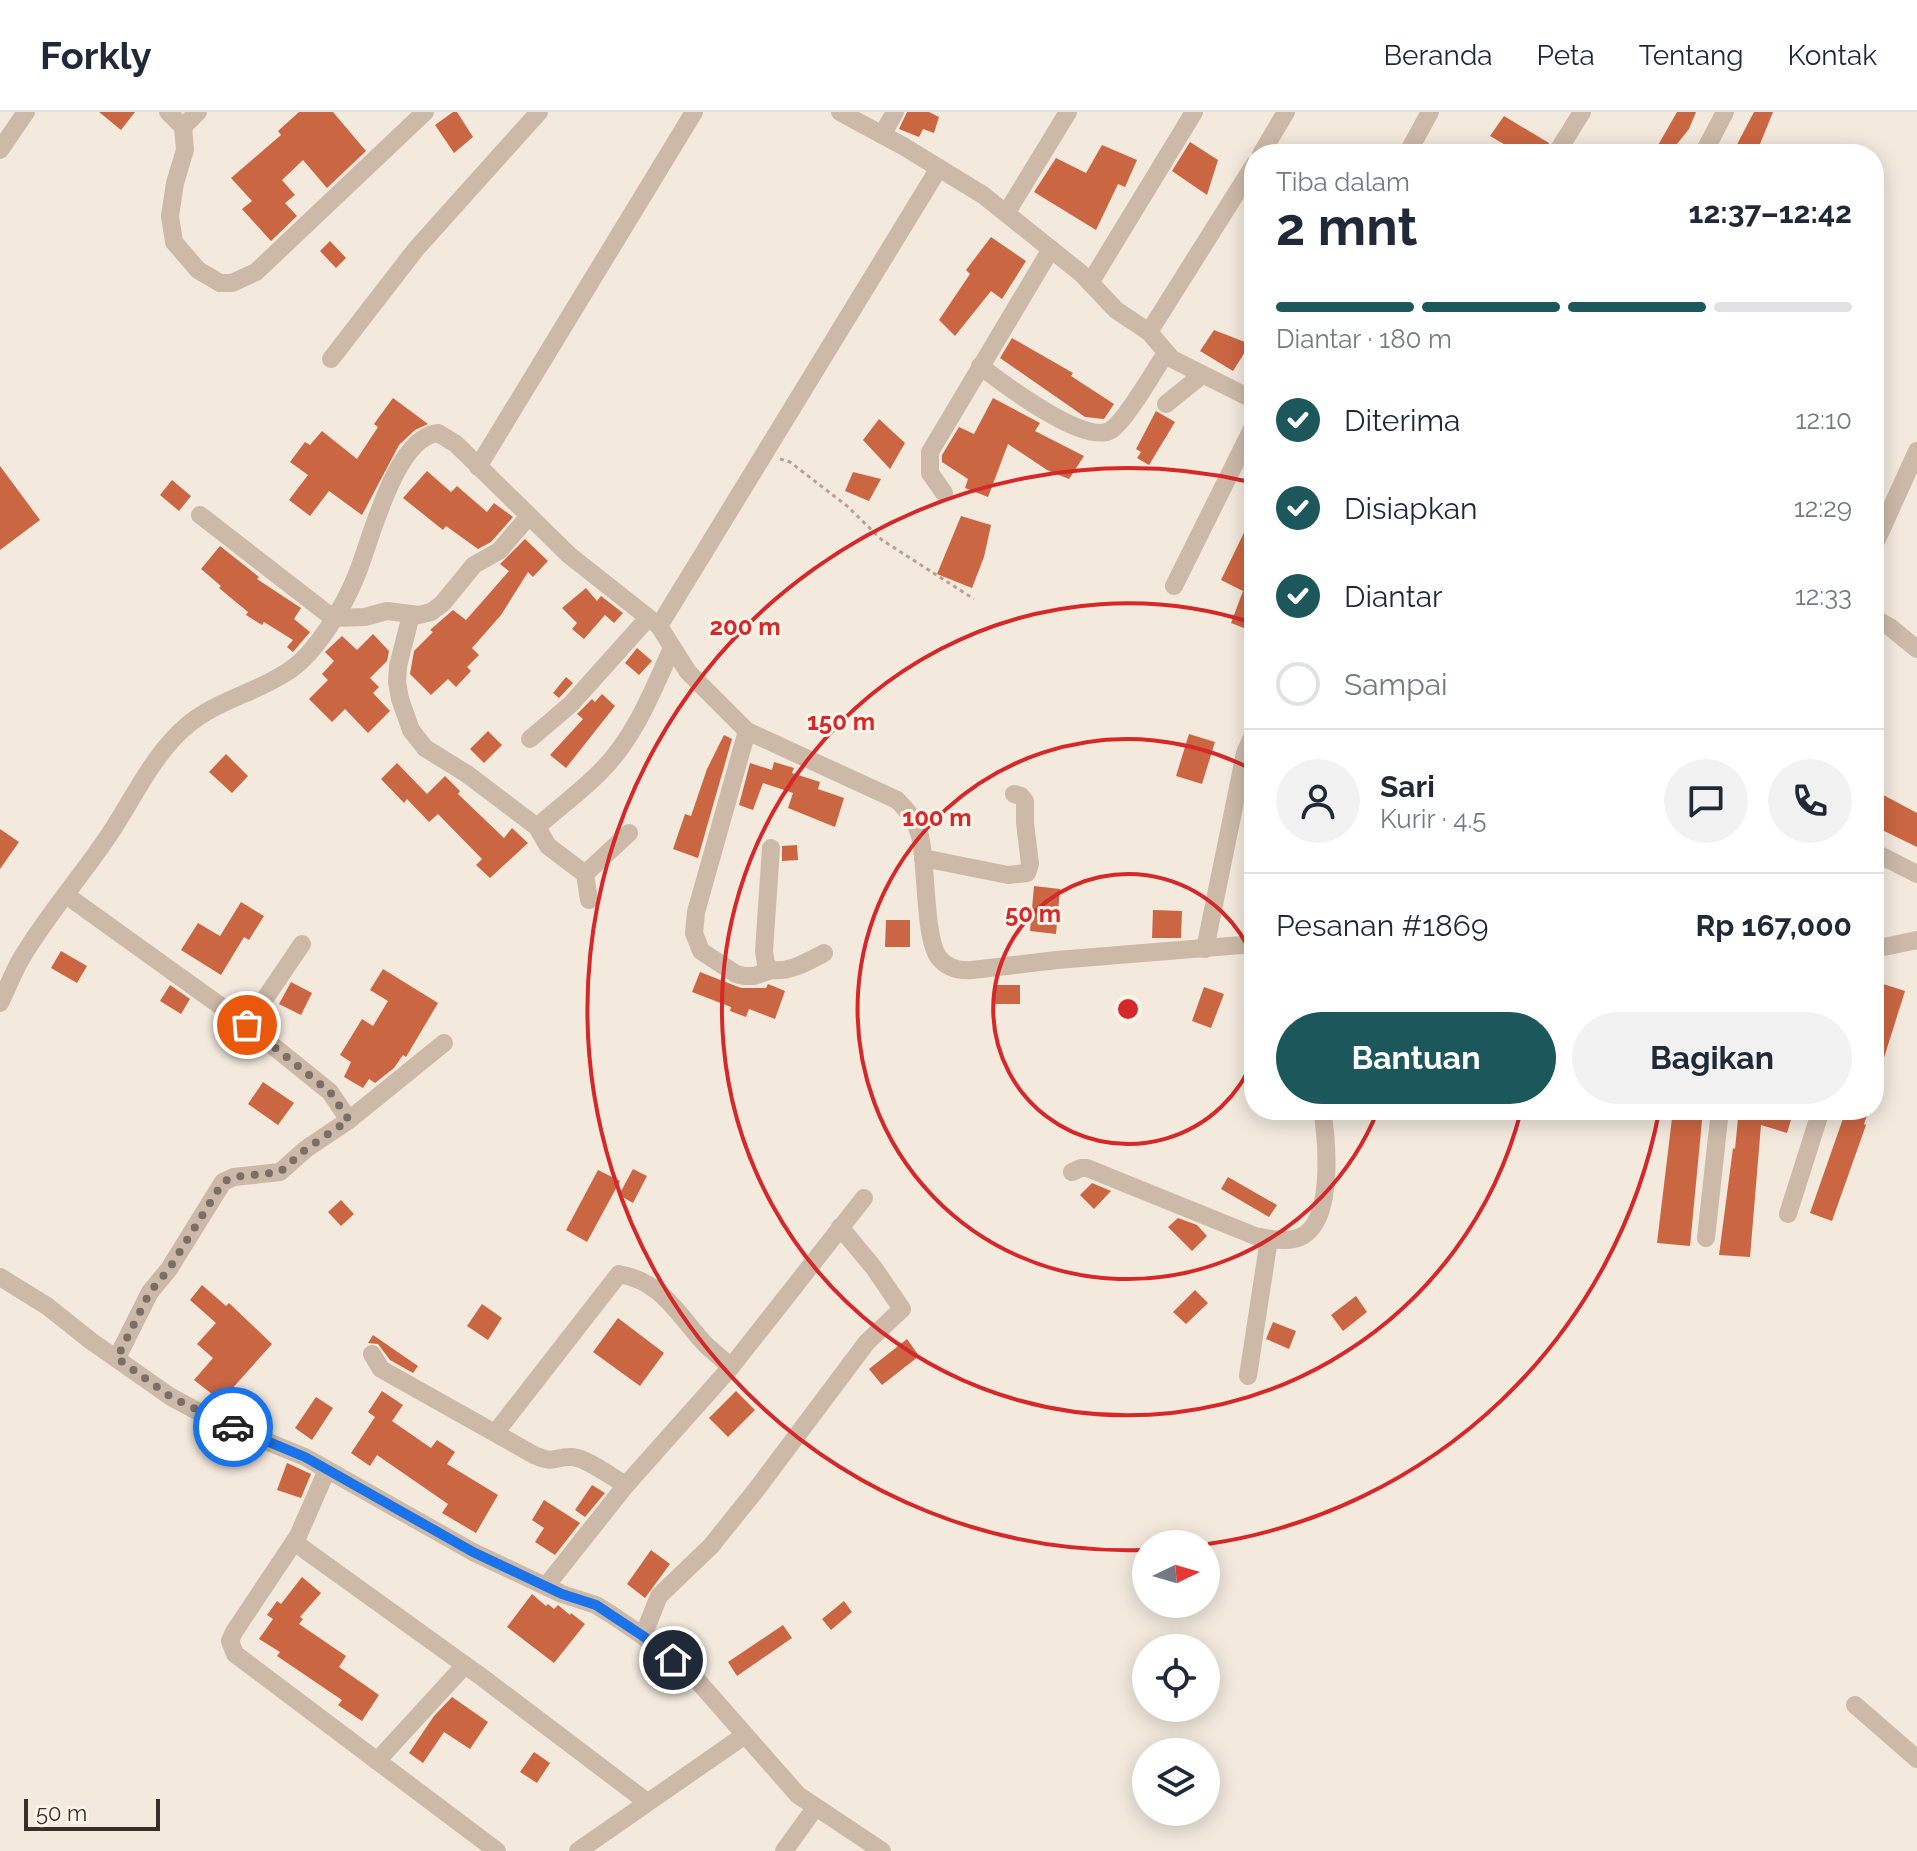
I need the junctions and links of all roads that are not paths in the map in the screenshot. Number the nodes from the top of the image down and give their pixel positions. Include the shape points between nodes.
1 (26, 112) edge
2 (168, 112) edge
3 (198, 112) edge
4 (425, 112) edge
5 (539, 112) edge
6 (694, 112) edge
7 (840, 112) edge
8 (895, 112) edge
9 (1068, 112) edge
10 (1194, 112) edge
11 (1286, 112) edge
12 (1430, 112) edge
13 (1582, 112) edge
14 (1725, 112) edge
15 (183, 127) junction
16 (882, 135) junction
17 (1267, 144) edge
18 (1412, 144) edge
19 (1562, 144) edge
20 (1708, 144) edge
21 (0, 150) edge
22 (939, 168) junction
23 (1244, 181) edge
24 (1007, 212) junction
25 (1051, 249) junction
26 (1090, 283) junction
27 (1149, 332) junction
28 (1166, 353) junction
29 (331, 359) dead end
30 (980, 366) junction
31 (1202, 375) junction
32 (1244, 395) edge
33 (1166, 404) dead end
34 (1244, 445) edge
35 (1917, 451) edge
36 (478, 467) junction
37 (944, 493) dead end
38 (200, 515) dead end
39 (529, 516) junction
40 (1884, 524) edge
41 (1174, 586) dead end
42 (411, 615) junction
43 (333, 618) junction
44 (654, 622) junction
45 (1884, 624) edge
46 (672, 648) junction
47 (1917, 649) edge
48 (747, 731) junction
49 (530, 739) dead end
50 (1244, 758) edge
51 (1014, 794) dead end
52 (537, 827) junction
53 (629, 833) dead end
54 (771, 848) dead end
55 (1884, 857) edge
56 (923, 858) junction
57 (585, 874) junction
58 (1917, 874) edge
59 (66, 895) junction
60 (589, 900) dead end
61 (1917, 940) edge
62 (302, 944) dead end
63 (1244, 945) edge
64 (1884, 947) edge
65 (1205, 949) junction
66 (824, 953) dead end
67 (772, 970) junction
68 (0, 1003) edge
69 (247, 1025) junction
70 (444, 1043) dead end
71 (349, 1120) junction
72 (1322, 1120) edge
73 (1719, 1120) edge
74 (1818, 1120) edge
75 (1072, 1172) dead end
76 (864, 1198) dead end
77 (1788, 1214) dead end
78 (840, 1227) junction
79 (1706, 1238) dead end
80 (1269, 1239) junction
81 (0, 1277) edge
82 (372, 1354) dead end
83 (117, 1358) junction
84 (731, 1367) junction
85 (1248, 1376) dead end
86 (496, 1432) junction
87 (327, 1470) junction
88 (626, 1485) junction
89 (294, 1542) junction
90 (546, 1586) junction
91 (643, 1636) junction
92 (465, 1665) junction
93 (1855, 1705) dead end
94 (745, 1735) junction
95 (1917, 1759) edge
96 (377, 1761) junction
97 (647, 1802) junction
98 (815, 1808) junction
99 (497, 1851) edge
100 (578, 1851) edge
101 (784, 1851) edge
102 (882, 1851) edge

1 - 21 street
2 - 15 street
3 - 15 street
4 - 15 street via 256,272 232,283 220,283 198,270 174,242 170,216 185,150
5 - 29 street via 416,249
6 - 36 street
7 - 16 street
8 - 16 street
9 - 24 street
10 - 26 street
11 - 17 street
12 - 18 street
13 - 19 street
14 - 20 street
16 - 22 street
22 - 24 street
22 - 44 street via 765,454
23 - 27 street
24 - 25 street
25 - 26 street
25 - 30 street
26 - 27 street via 1116,310
27 - 28 street
28 - 30 street via 1111,430 1098,434 1078,429 1020,397
28 - 31 street
30 - 37 street via 930,452 930,473
31 - 32 street
31 - 33 street
34 - 41 street
35 - 40 street
36 - 39 street
36 - 43 street via 449,438 438,433 422,437 384,496 357,575
38 - 43 street
39 - 42 street via 499,551 474,565 442,604
39 - 44 street
42 - 43 street via 387,611
42 - 52 street via 397,682 411,730 425,748
43 - 59 street via 292,669 207,709 172,739
44 - 46 street
44 - 49 street
45 - 47 street
46 - 48 street via 688,672
46 - 52 street via 623,745 603,770
48 - 56 street via 897,800 911,815
48 - 67 street via 694,933 701,951 736,974
50 - 65 street
51 - 56 street via 1025,801 1027,873 1008,875
52 - 57 street via 548,846
53 - 57 street
54 - 67 street via 764,951
55 - 58 street
56 - 65 street via 935,950 961,971
57 - 60 street
59 - 68 street via 21,959
59 - 69 street
61 - 64 street
62 - 69 street
63 - 65 street
66 - 67 street
69 - 71 street via 330,1092
70 - 71 street
71 - 83 street via 280,1172 223,1182 150,1292
72 - 80 street via 1325,1197 1319,1218 1304,1235
73 - 79 street
74 - 77 street
75 - 80 street via 1087,1168
76 - 78 street
78 - 84 street
78 - 91 street via 902,1309 867,1342 711,1546 659,1596
80 - 85 street
81 - 83 street
82 - 86 street via 381,1369
83 - 87 street via 214,1420
84 - 86 street via 656,1290 619,1274
84 - 88 street
86 - 88 street via 544,1460 581,1459
87 - 89 street
87 - 90 street via 473,1552
88 - 90 street
89 - 92 street
89 - 96 street via 230,1641 235,1654
90 - 91 street via 596,1605
91 - 94 street via 696,1679
92 - 96 street
92 - 97 street
93 - 95 street
94 - 97 street
94 - 98 street
96 - 99 street
97 - 100 street
98 - 101 street
98 - 102 street

